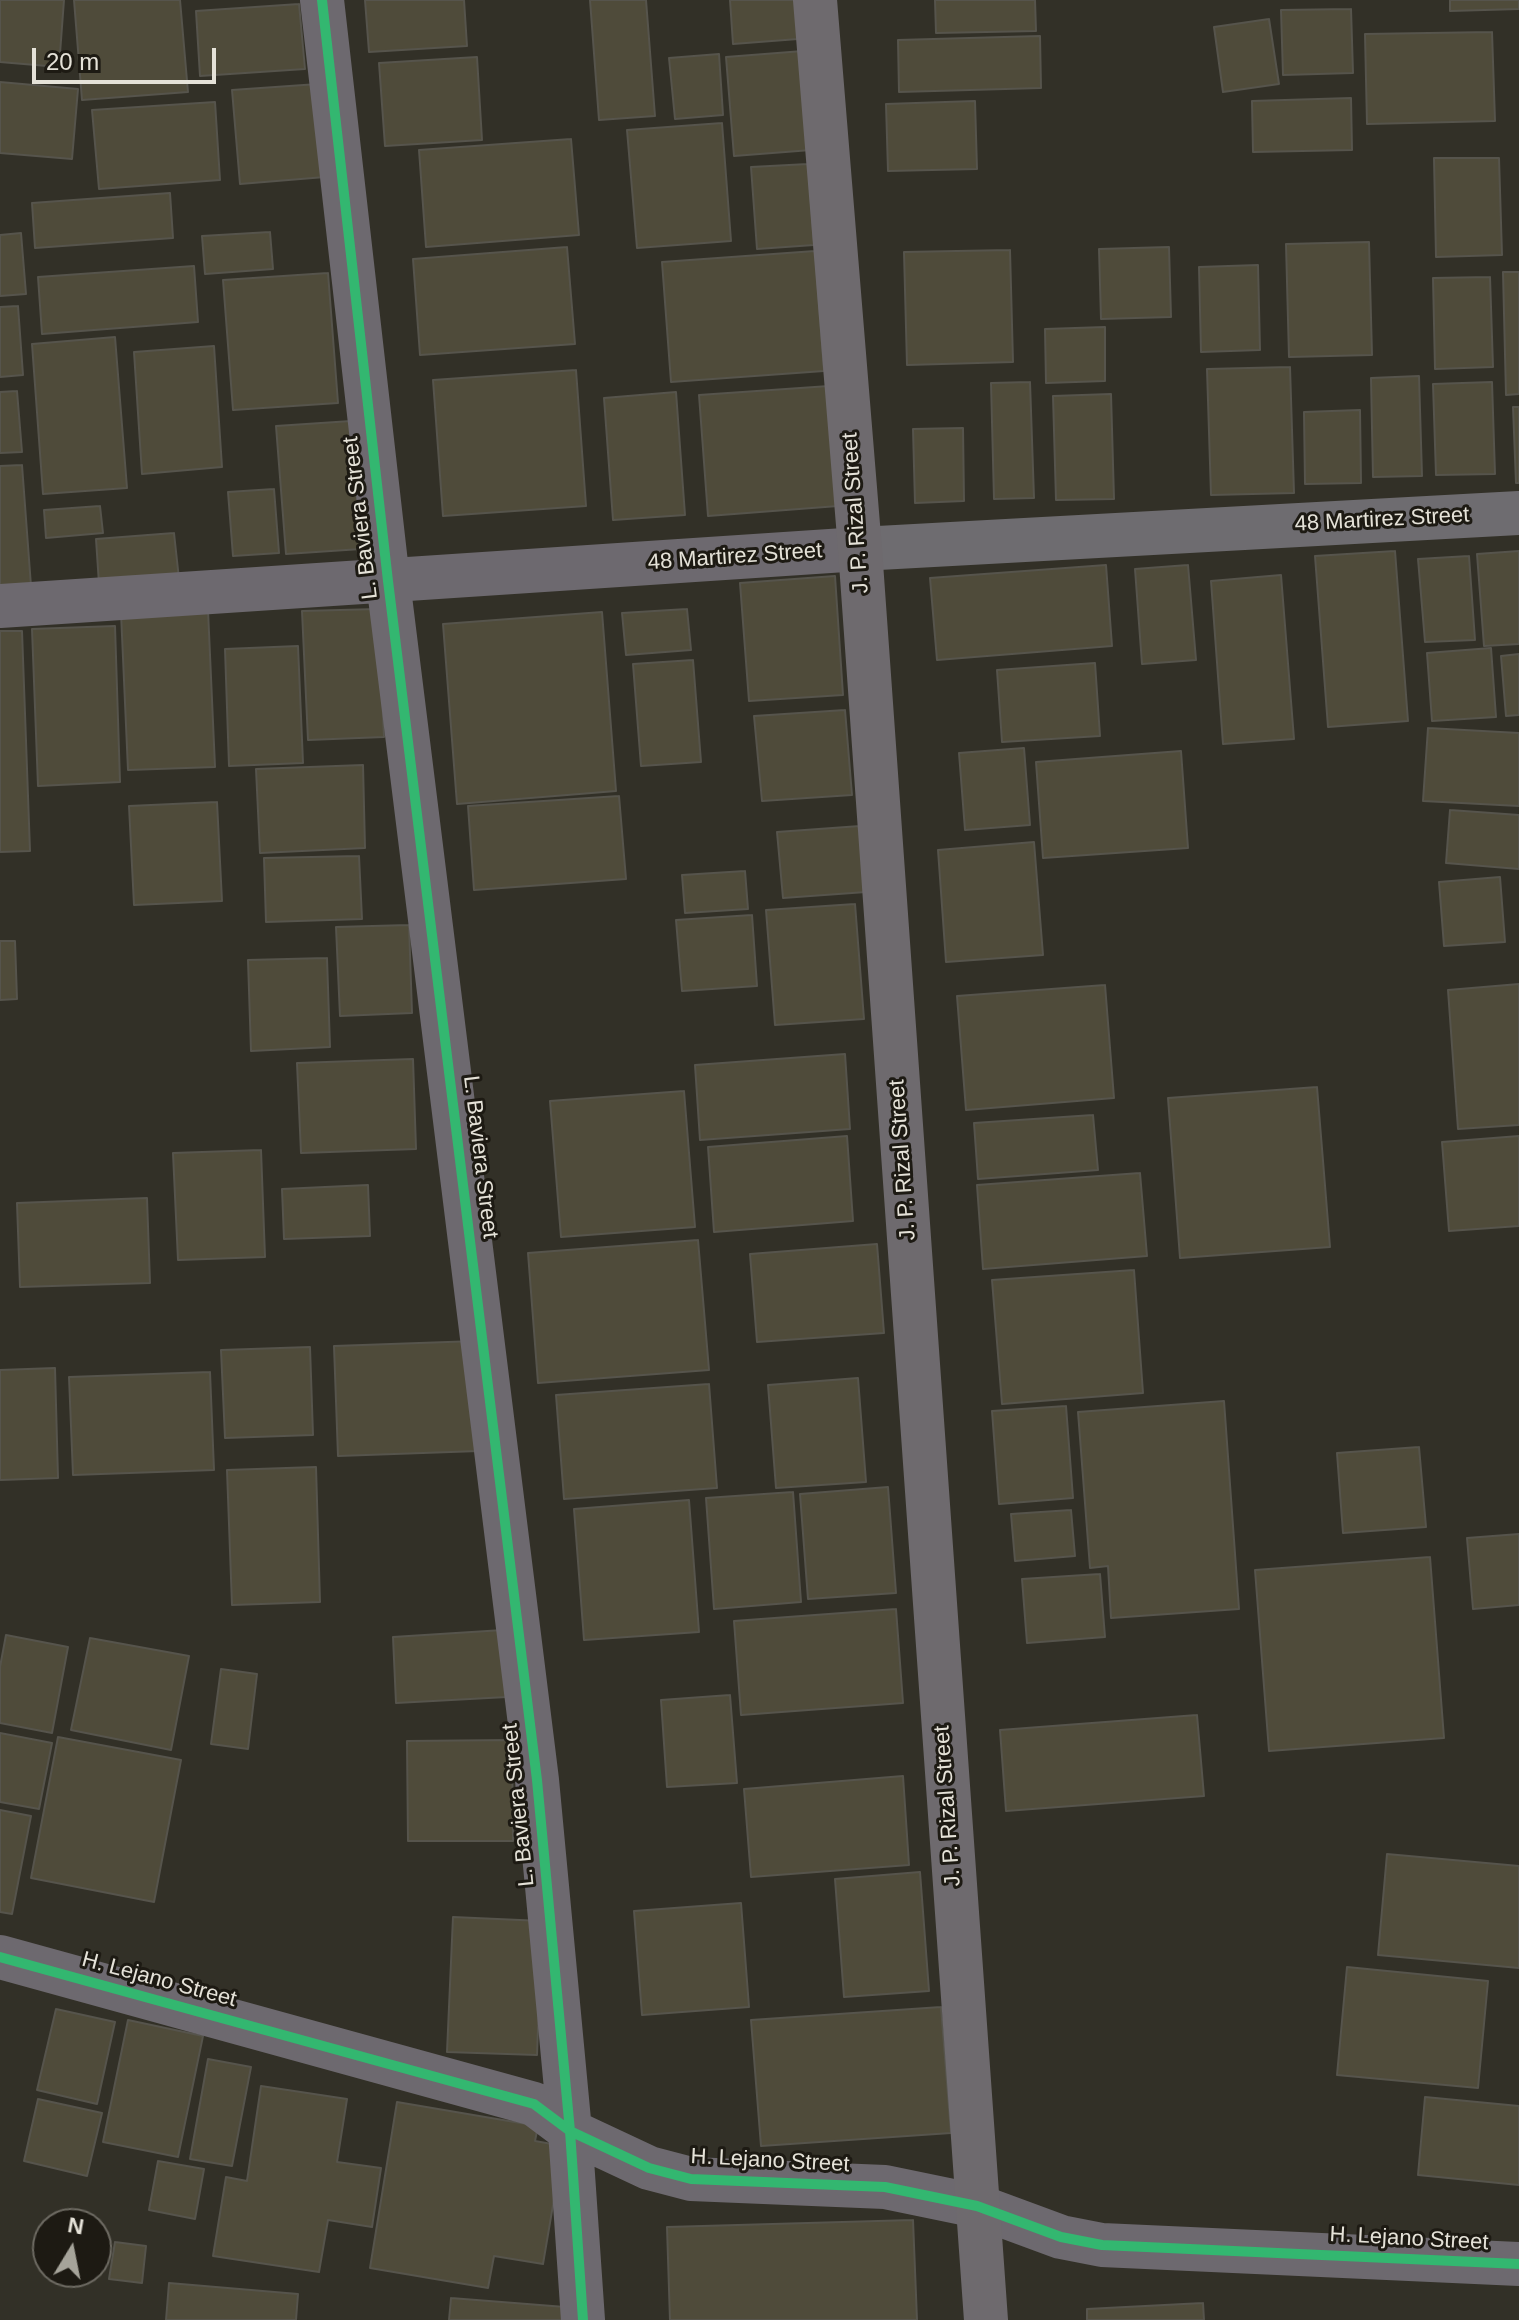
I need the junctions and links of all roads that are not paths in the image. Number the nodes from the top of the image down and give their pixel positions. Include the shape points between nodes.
1 (322, 0) edge
2 (815, 0) edge
3 (1519, 513) edge
4 (860, 549) junction
5 (388, 581) junction
6 (0, 606) edge
7 (0, 1957) edge
8 (570, 2131) junction
9 (977, 2206) junction
10 (1519, 2264) edge
11 (583, 2320) edge
12 (986, 2320) edge

1 - 5 street, L. Baviera Street
2 - 4 main road, J. P. Rizal Street
3 - 4 street, 48 Martirez Street
4 - 5 street, 48 Martirez Street
4 - 9 main road, J. P. Rizal Street
5 - 6 street, 48 Martirez Street
5 - 8 street, L. Baviera Street via 537,1780
7 - 8 street, H. Lejano Street via 534,2104
8 - 9 street, H. Lejano Street via 649,2168 691,2179 885,2187
8 - 11 street, L. Baviera Street
9 - 10 street, H. Lejano Street via 1061,2237 1102,2245
9 - 12 main road, J. P. Rizal Street

